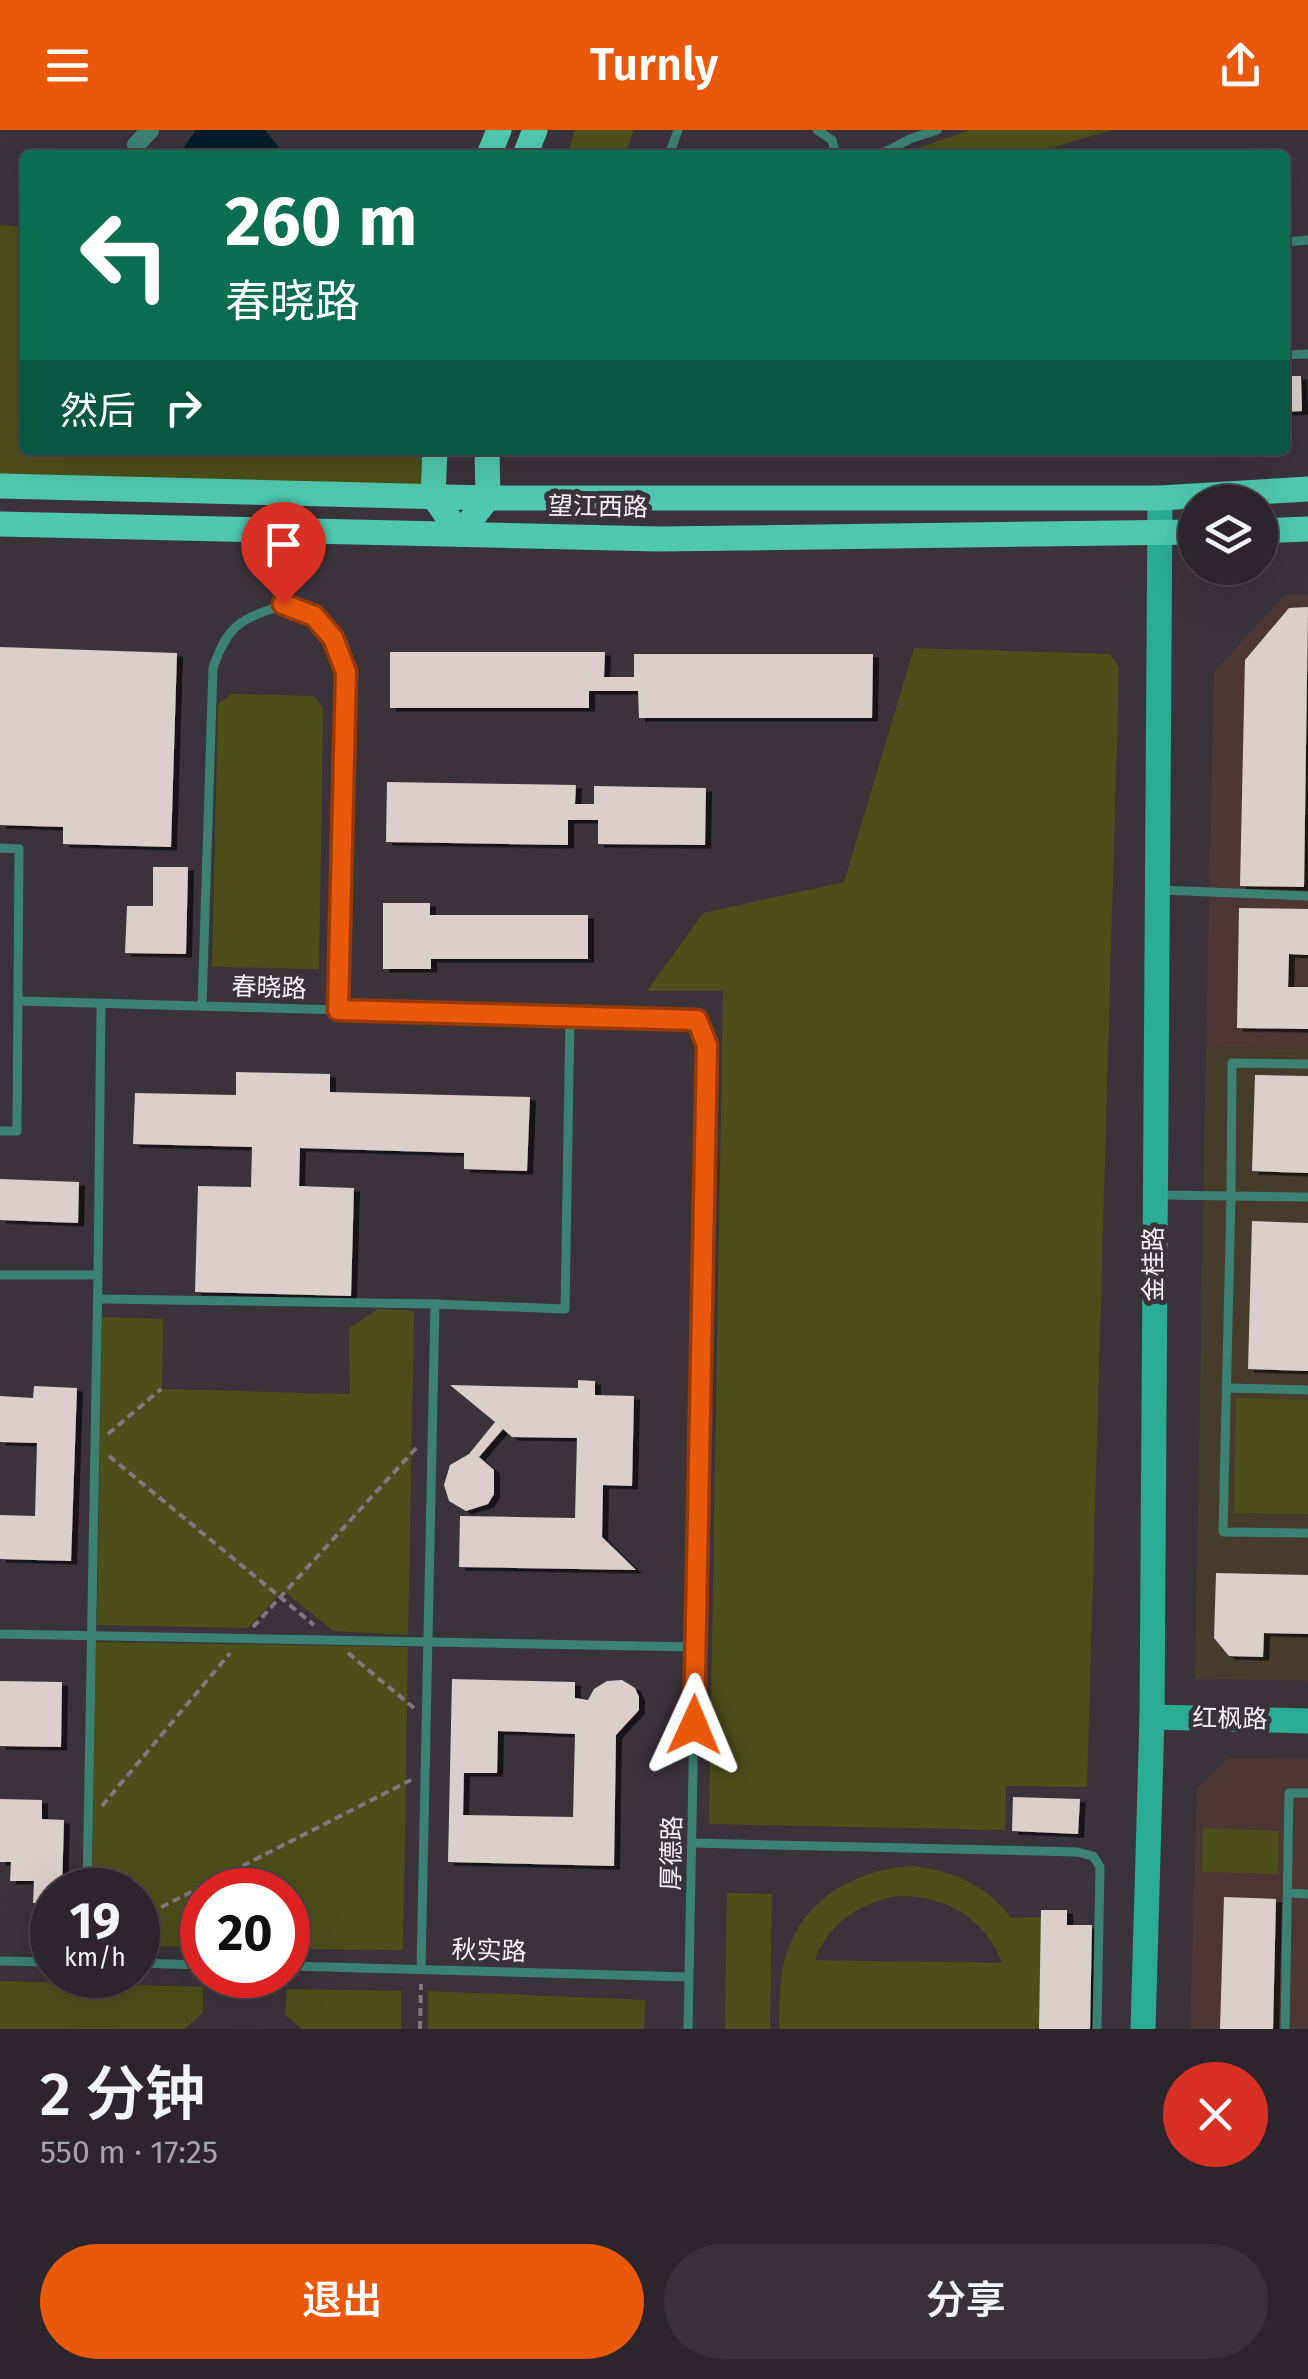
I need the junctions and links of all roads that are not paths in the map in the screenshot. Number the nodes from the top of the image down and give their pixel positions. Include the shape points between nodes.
1 (150, 130) edge
2 (817, 130) edge
3 (937, 130) edge
4 (908, 135) edge
5 (136, 145) dead end
6 (835, 150) edge
7 (886, 150) edge
8 (435, 455) edge
9 (488, 455) edge
10 (0, 486) edge
11 (1308, 489) edge
12 (432, 496) junction
13 (488, 498) junction
14 (1160, 498) junction
15 (0, 524) edge
16 (282, 530) junction
17 (1308, 530) edge
18 (1278, 531) edge
19 (1160, 532) junction
20 (1178, 532) edge
21 (460, 534) junction
22 (283, 604) junction
23 (0, 848) edge
24 (1157, 890) junction
25 (1308, 896) edge
26 (20, 1001) junction
27 (101, 1003) junction
28 (202, 1006) junction
29 (338, 1010) junction
30 (570, 1016) junction
31 (697, 1020) joint
32 (1308, 1064) edge
33 (0, 1131) edge
34 (1155, 1196) junction
35 (1231, 1196) junction
36 (1308, 1197) edge
37 (0, 1274) edge
38 (98, 1275) junction
39 (98, 1299) junction
40 (436, 1304) junction
41 (1226, 1388) junction
42 (1308, 1390) edge
43 (1308, 1533) edge
44 (0, 1634) edge
45 (92, 1636) junction
46 (426, 1642) junction
47 (696, 1646) junction
48 (1152, 1717) junction
49 (1308, 1721) edge
50 (1308, 1794) edge
51 (692, 1843) junction
52 (87, 1868) edge
53 (1288, 1893) junction
54 (1308, 1894) edge
55 (0, 1961) edge
56 (30, 1962) edge
57 (310, 1966) edge
58 (421, 1969) junction
59 (689, 1977) junction
60 (688, 2029) edge
61 (1097, 2029) edge
62 (1144, 2029) edge
63 (1286, 2029) edge

1 - 5 street
2 - 6 lane
3 - 4 lane
4 - 7 lane
8 - 12 main road
9 - 13 main road
10 - 12 main road, 望江西路
11 - 14 main road, 望江西路
12 - 13 main road, 望江西路
12 - 21 main road
13 - 14 main road, 望江西路
13 - 21 main road
14 - 19 street, 金桂路
15 - 16 main road, 望江西路
16 - 21 main road, 望江西路
16 - 22 lane
17 - 18 main road
19 - 20 main road, 望江西路
19 - 21 main road, 望江西路
19 - 24 street, 金桂路
22 - 28 lane via 246,618 223,640 213,668
22 - 29 lane via 314,616 333,638 346,672
23 - 26 lane via 19,848
24 - 25 lane
24 - 34 street, 金桂路
26 - 27 lane, 春晓路
26 - 33 lane via 17,1131
27 - 28 lane, 春晓路
27 - 38 lane
28 - 29 lane, 春晓路
29 - 30 lane, 春晓路
30 - 31 lane, 春晓路
30 - 40 lane via 564,1309
31 - 47 lane, 厚德路 via 707,1045
32 - 35 lane via 1232,1063
34 - 35 lane
34 - 48 street, 金桂路
35 - 36 lane
35 - 41 lane
37 - 38 lane
38 - 39 lane
39 - 40 lane
39 - 45 lane
40 - 46 lane
41 - 42 lane
41 - 43 lane via 1223,1532
44 - 45 lane
45 - 46 lane
45 - 52 lane
46 - 47 lane
46 - 58 lane
47 - 51 lane, 厚德路
48 - 49 street, 红枫路
48 - 62 street, 金桂路
50 - 53 lane via 1290,1793
51 - 59 lane, 厚德路
51 - 61 lane via 1093,1856 1100,1866
53 - 54 lane
53 - 63 lane
55 - 56 lane
57 - 58 lane, 秋实路
58 - 59 lane, 秋实路
59 - 60 lane, 厚德路

